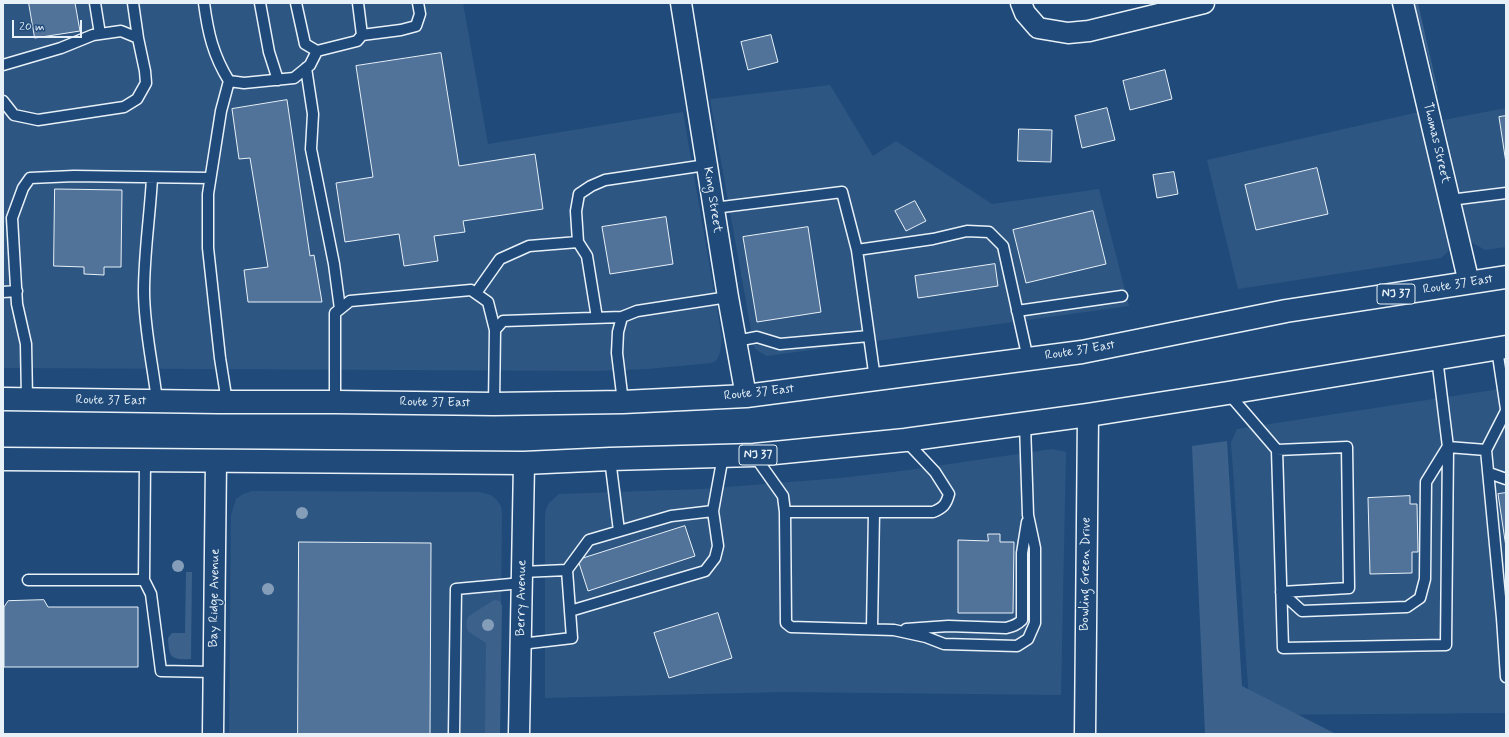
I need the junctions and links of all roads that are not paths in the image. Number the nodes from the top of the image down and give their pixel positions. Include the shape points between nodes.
1 (94, 3) edge
2 (133, 3) edge
3 (204, 3) edge
4 (260, 3) edge
5 (296, 3) edge
6 (358, 3) edge
7 (418, 3) edge
8 (681, 3) edge
9 (1021, 3) edge
10 (1204, 3) edge
11 (1403, 3) edge
12 (100, 34) junction
13 (362, 35) junction
14 (138, 38) junction
15 (317, 51) junction
16 (3, 65) edge
17 (306, 68) junction
18 (278, 80) junction
19 (228, 81) junction
20 (3, 101) edge
21 (706, 165) junction
22 (152, 178) junction
23 (210, 178) junction
24 (1506, 192) edge
25 (1450, 200) junction
26 (714, 208) junction
27 (578, 242) junction
28 (857, 250) junction
29 (1506, 277) edge
30 (1469, 283) junction
31 (17, 291) junction
32 (3, 292) edge
33 (476, 293) junction
34 (1122, 296) dead end
35 (728, 297) junction
36 (340, 309) junction
37 (1017, 311) junction
38 (622, 317) junction
39 (597, 318) junction
40 (495, 330) junction
41 (869, 336) junction
42 (736, 341) junction
43 (1502, 348) edge
44 (1028, 358) junction
45 (1437, 358) junction
46 (875, 379) junction
47 (1228, 393) junction
48 (746, 396) junction
49 (3, 399) edge
50 (27, 399) junction
51 (157, 401) junction
52 (227, 402) junction
53 (335, 402) junction
54 (623, 402) junction
55 (494, 404) junction
56 (1506, 410) edge
57 (1088, 415) junction
58 (1025, 424) junction
59 (905, 440) junction
60 (1448, 447) junction
61 (1277, 450) junction
62 (1486, 450) junction
63 (754, 455) junction
64 (723, 456) junction
65 (3, 459) edge
66 (610, 459) junction
67 (145, 461) junction
68 (216, 461) junction
69 (524, 463) junction
70 (1489, 473) junction
71 (1506, 479) edge
72 (713, 511) junction
73 (785, 512) junction
74 (874, 512) junction
75 (1028, 515) junction
76 (619, 531) junction
77 (567, 570) junction
78 (522, 577) junction
79 (28, 580) dead end
80 (144, 580) junction
81 (1280, 592) junction
82 (570, 611) junction
83 (1504, 618) edge
84 (872, 630) junction
85 (894, 630) junction
86 (521, 644) junction
87 (214, 672) junction
88 (1506, 677) edge
89 (213, 734) edge
90 (454, 734) edge
91 (519, 734) edge
92 (1084, 734) edge

1 - 12 lane
2 - 14 lane
3 - 19 lane via 213,51
4 - 18 lane via 269,52
5 - 15 lane via 305,44
6 - 13 lane
7 - 13 lane via 420,14 416,26
8 - 21 street, King Street
9 - 10 street via 1025,13 1038,28 1068,33
11 - 25 street, Thomas Street
12 - 14 lane via 121,31
12 - 16 lane via 93,34 60,48
13 - 15 lane via 357,41
14 - 20 lane via 146,83 137,99 124,107 38,120 14,115
15 - 17 lane
17 - 18 lane via 294,78
17 - 36 lane via 312,114 311,149 334,264
18 - 19 lane via 244,83
19 - 23 lane via 220,112
21 - 26 street, King Street
21 - 27 lane via 605,180 591,186 580,194 576,211
22 - 23 lane
22 - 31 lane via 30,178 23,188 12,218
22 - 51 lane via 144,292 148,345
23 - 52 lane via 208,248
24 - 25 lane
25 - 30 street, Thomas Street
26 - 28 lane via 842,192
26 - 35 street, King Street
27 - 33 lane via 529,246 500,259
27 - 39 lane via 587,256
28 - 37 lane via 933,239 967,231 989,232 1003,246
28 - 41 lane
29 - 30 highway, Route 37 East / NJ 37
30 - 44 highway, Route 37 East / NJ 37 via 1286,311 1082,352
31 - 32 lane
31 - 50 lane via 26,344
33 - 36 lane via 471,290 350,301
33 - 40 lane via 488,302
34 - 37 lane
35 - 38 lane via 637,311
35 - 42 street, King Street
36 - 53 lane via 335,313
37 - 44 lane
38 - 39 lane
38 - 54 lane via 617,353
39 - 40 lane via 503,321
40 - 55 lane
41 - 42 lane via 780,344 757,337
41 - 46 lane
42 - 48 street, King Street
43 - 45 highway, NJ 37
43 - 56 lane
44 - 46 highway, Route 37 East / NJ 37
45 - 47 highway, NJ 37
45 - 60 lane
46 - 48 highway, Route 37 East / NJ 37
47 - 57 highway, NJ 37
47 - 61 lane
48 - 54 highway, Route 37 East / NJ 37
49 - 50 highway, Route 37 East / NJ 37
50 - 51 highway, Route 37 East / NJ 37
51 - 52 highway, Route 37 East / NJ 37
52 - 53 highway, Route 37 East / NJ 37
53 - 55 highway, Route 37 East / NJ 37
54 - 55 highway, Route 37 East / NJ 37
56 - 62 lane
57 - 58 highway, NJ 37
57 - 92 street, Bowling Green Drive
58 - 59 highway, NJ 37
58 - 75 lane
59 - 63 highway, NJ 37
59 - 74 lane via 935,472 949,494 947,502 933,512
60 - 62 lane
60 - 81 lane via 1426,482 1425,579 1420,598 1407,607 1302,611
60 - 81 lane via 1446,645 1283,648
61 - 81 lane
61 - 81 lane via 1347,447 1349,588
62 - 70 lane
63 - 64 highway, NJ 37
63 - 73 lane via 783,496
64 - 66 highway, NJ 37
64 - 72 lane
65 - 67 highway, NJ 37
66 - 69 highway, NJ 37
66 - 76 lane
67 - 68 highway, NJ 37
67 - 80 lane
68 - 69 highway, NJ 37
68 - 87 street, Bay Ridge Avenue
69 - 78 street, Berry Avenue
70 - 71 lane
70 - 83 lane
72 - 76 lane via 671,516
72 - 82 lane via 718,546 715,558 705,571
73 - 74 lane
73 - 84 lane via 786,624 791,627
74 - 84 lane
75 - 85 lane via 1022,552 1022,620 1019,623 1006,628 948,626
75 - 85 lane via 1035,548 1035,623 1028,639 1017,646 944,644
76 - 77 lane via 589,540
77 - 78 lane
77 - 82 lane
78 - 86 street, Berry Avenue
78 - 90 lane via 456,589
79 - 80 lane
80 - 87 lane via 151,594 161,671
82 - 86 lane via 572,638
83 - 88 lane
84 - 85 lane
86 - 91 street, Berry Avenue
87 - 89 street, Bay Ridge Avenue

